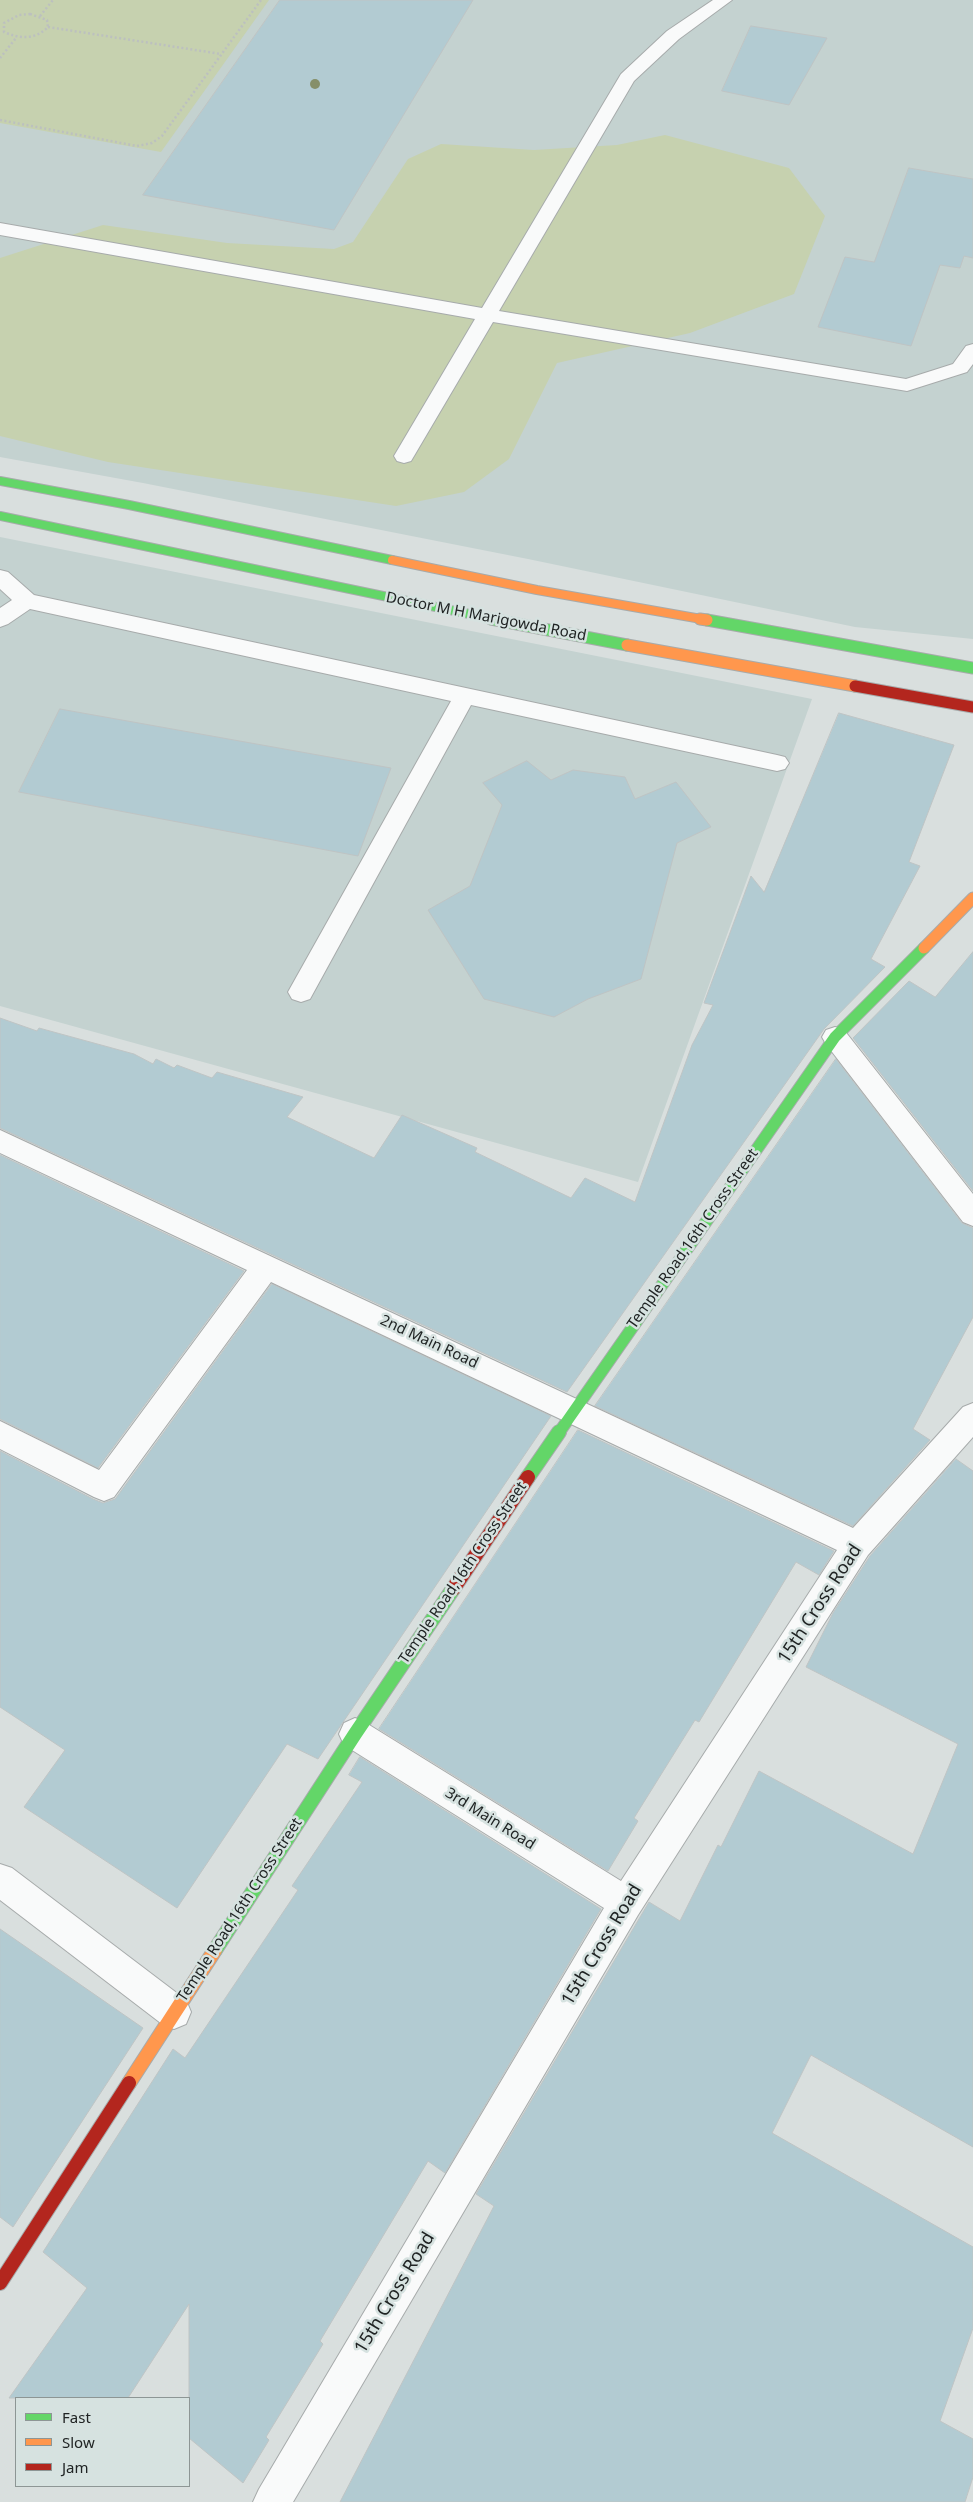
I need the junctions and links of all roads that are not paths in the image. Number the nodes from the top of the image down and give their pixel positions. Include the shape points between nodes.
1 (724, 0) edge
2 (0, 229) edge
3 (488, 315) junction
4 (973, 350) edge
5 (404, 456) dead end
6 (0, 480) edge
7 (0, 516) edge
8 (0, 577) edge
9 (27, 601) junction
10 (0, 619) edge
11 (973, 668) edge
12 (465, 695) junction
13 (973, 707) edge
14 (777, 763) dead end
15 (973, 898) edge
16 (301, 992) dead end
17 (835, 1037) junction
18 (0, 1140) edge
19 (973, 1214) edge
20 (266, 1267) junction
21 (574, 1409) junction
22 (973, 1416) edge
23 (0, 1434) edge
24 (857, 1545) junction
25 (354, 1734) junction
26 (0, 1880) edge
27 (626, 1904) junction
28 (174, 2012) junction
29 (0, 2283) edge
30 (272, 2502) edge

1 - 3 street via 673,35 627,78
2 - 3 street
3 - 4 street via 907,385 960,368
3 - 5 street
6 - 11 main road via 537,590
7 - 13 main road, Doctor M H Marigowda Road via 523,626
8 - 9 street
9 - 10 street
9 - 12 street
12 - 14 street
12 - 16 street
15 - 17 main road, Temple Road,16th Cross Street
17 - 19 street
17 - 21 main road, Temple Road,16th Cross Street
18 - 20 street, 2nd Main Road
20 - 21 street, 2nd Main Road
20 - 23 street via 104,1487
21 - 24 street, 2nd Main Road
21 - 25 main road, Temple Road,16th Cross Street
22 - 24 street, 15th Cross Road
24 - 27 street, 15th Cross Road
25 - 27 street, 3rd Main Road
25 - 28 main road, Temple Road,16th Cross Street
26 - 28 street
27 - 30 street, 15th Cross Road
28 - 29 main road, Temple Road,16th Cross Street

